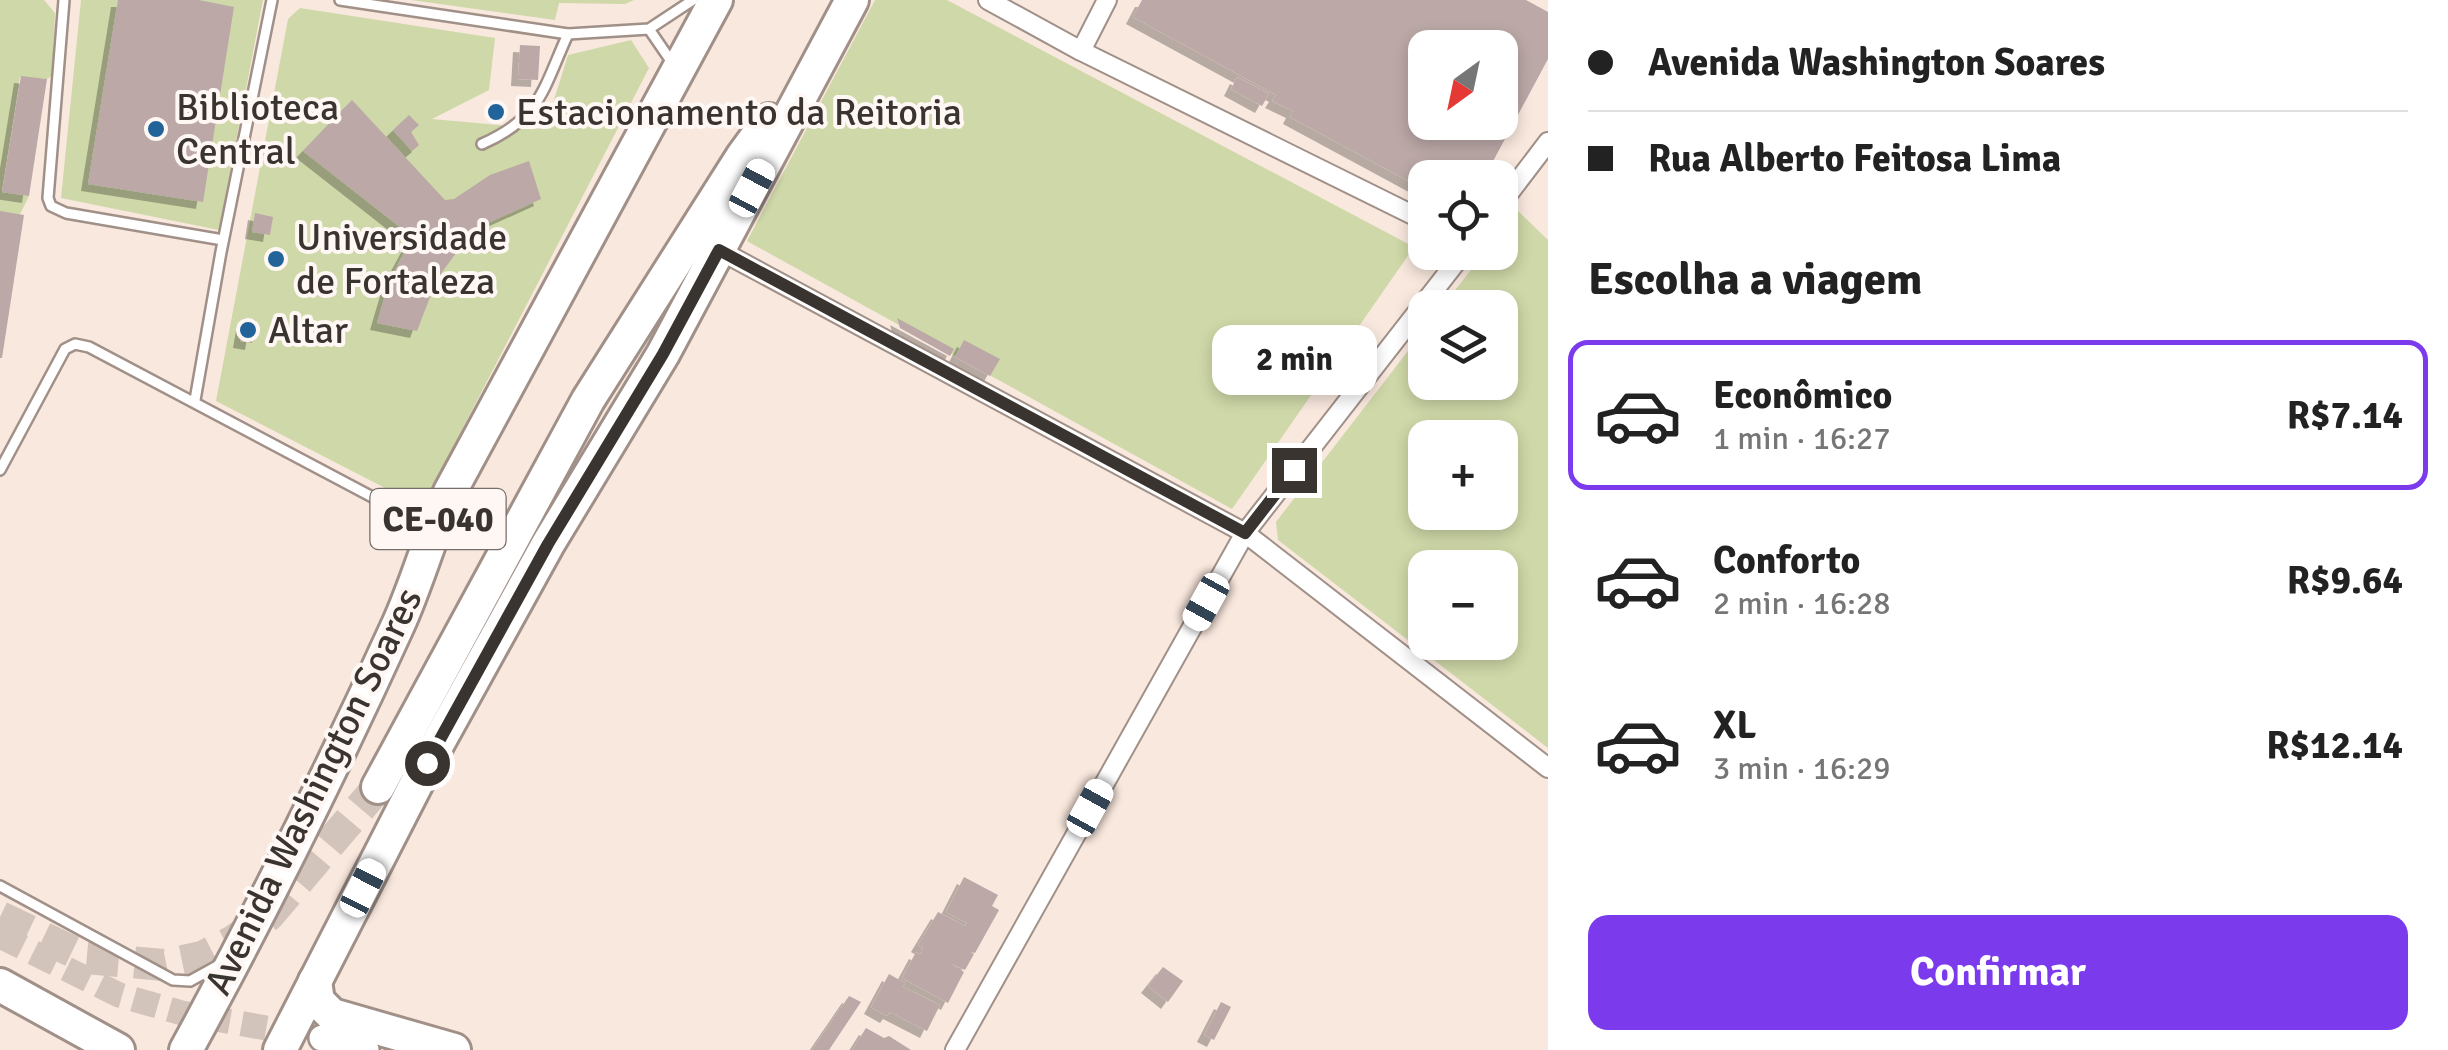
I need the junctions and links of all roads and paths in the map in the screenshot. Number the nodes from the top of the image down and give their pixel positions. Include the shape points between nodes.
1 (64, 0) edge
2 (272, 0) edge
3 (340, 0) edge
4 (693, 0) edge
5 (716, 0) edge
6 (852, 0) edge
7 (988, 0) edge
8 (1108, 0) edge
9 (649, 29) junction
10 (835, 32) junction
11 (568, 34) junction
12 (1081, 51) junction
13 (678, 71) junction
14 (1548, 142) edge
15 (482, 144) dead end
16 (1518, 181) edge
17 (1408, 213) edge
18 (223, 240) junction
19 (719, 250) junction
20 (1450, 270) edge
21 (195, 400) junction
22 (0, 470) edge
23 (433, 529) junction
24 (1245, 533) junction
25 (1548, 768) edge
26 (378, 788) tunnel mouth
27 (0, 886) edge
28 (243, 946) junction
29 (315, 981) junction
30 (0, 984) edge
31 (322, 1038) tunnel mouth
32 (118, 1050) edge
33 (186, 1050) edge
34 (280, 1050) edge
35 (366, 1050) edge
36 (454, 1050) edge
37 (956, 1050) edge

1 - 18 lane via 51,206
2 - 18 lane
3 - 11 lane
4 - 9 lane
5 - 13 highway, Avenida Washington Soares / CE-040
6 - 10 highway, CE-040
7 - 12 street
8 - 12 street
9 - 11 lane
9 - 13 lane
10 - 19 highway, CE-040
10 - 26 highway via 742,157 588,400
11 - 15 lane via 532,110 519,125
12 - 17 street
13 - 23 highway, Avenida Washington Soares / CE-040
14 - 16 street
18 - 21 lane
19 - 24 street
19 - 29 highway, CE-040 via 548,544
20 - 24 street
21 - 22 lane via 75,344 64,350
21 - 23 lane
23 - 28 highway, Avenida Washington Soares / CE-040 via 400,620
24 - 25 street
24 - 37 street
27 - 28 lane via 173,980 205,975
28 - 33 highway, Avenida Washington Soares / CE-040
29 - 34 highway, CE-040
29 - 36 highway via 318,1001 332,1015
30 - 32 highway
31 - 35 main road

